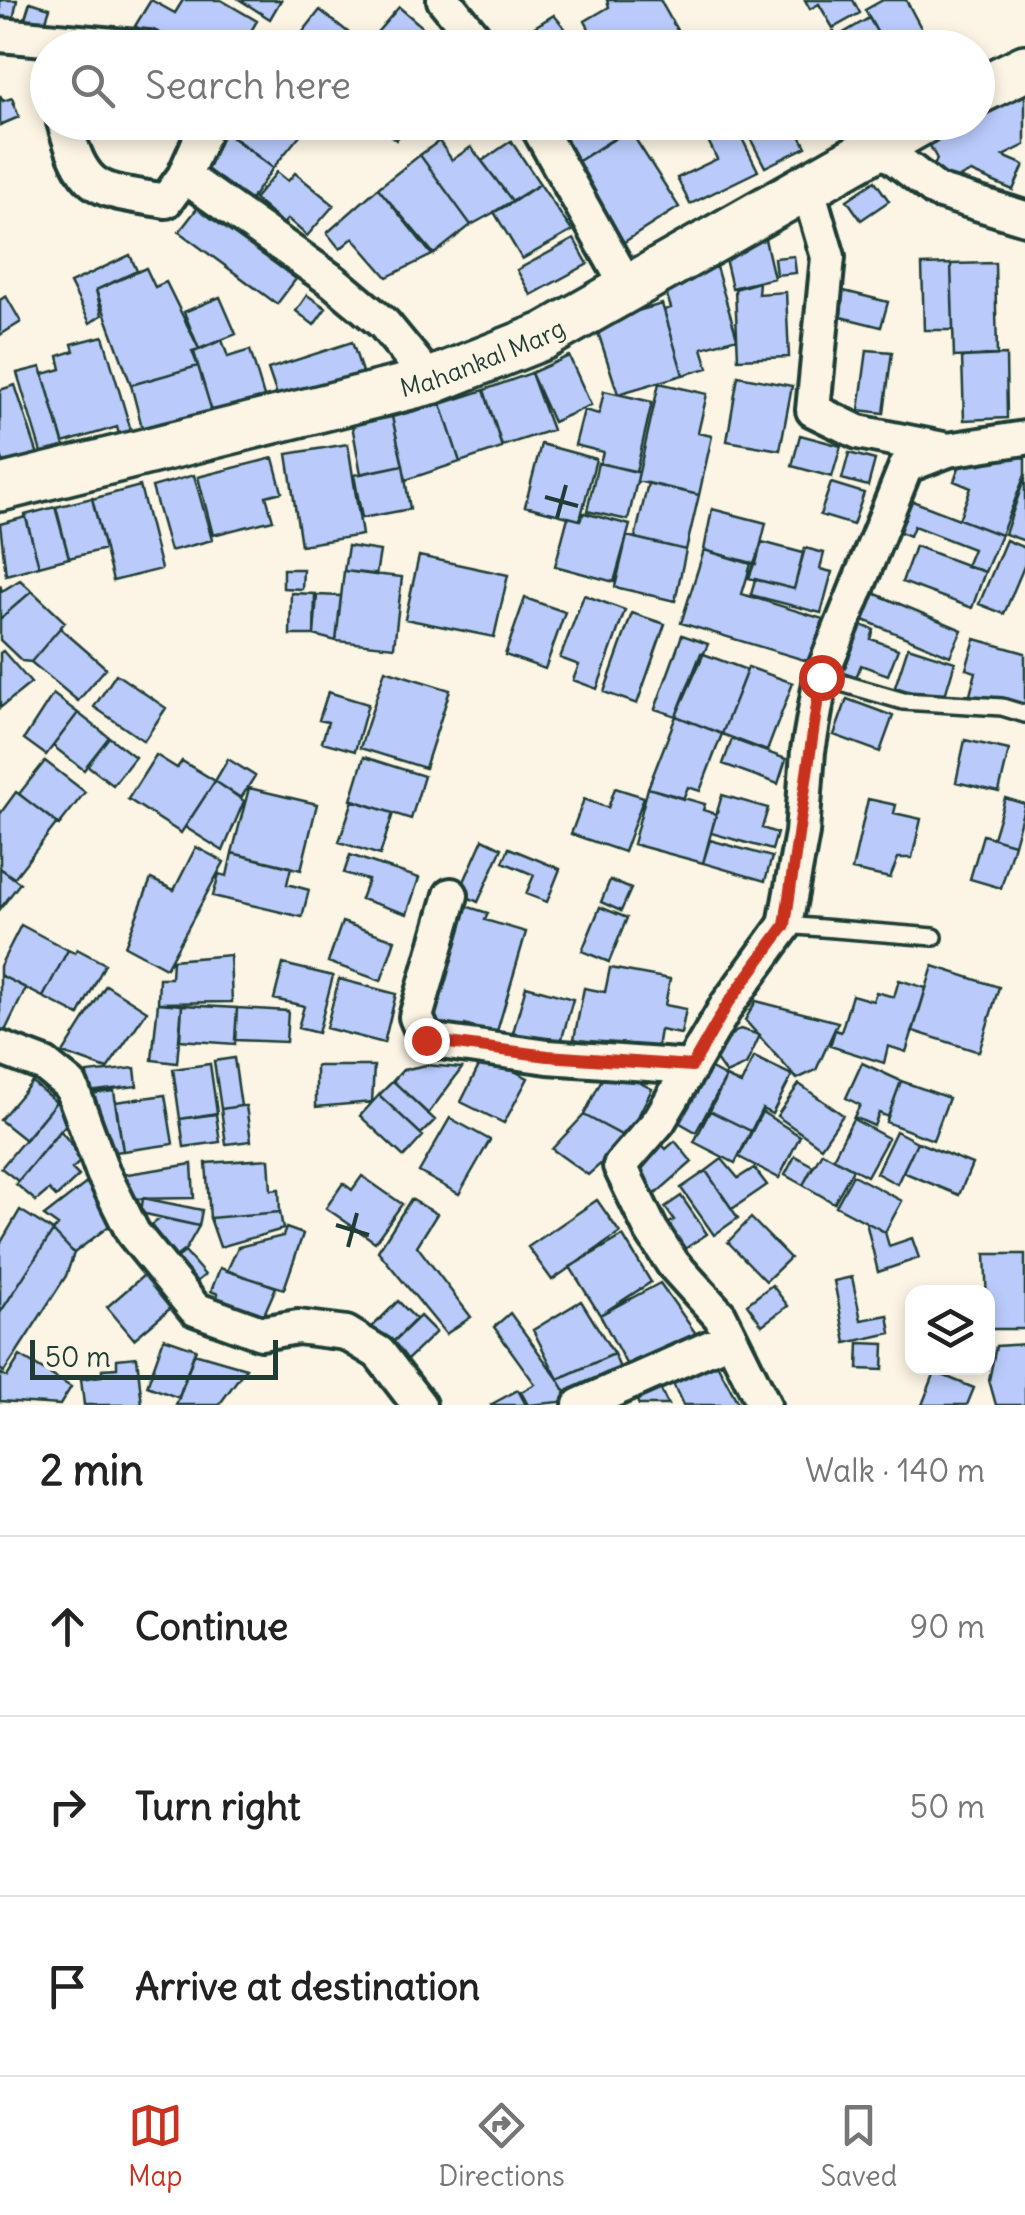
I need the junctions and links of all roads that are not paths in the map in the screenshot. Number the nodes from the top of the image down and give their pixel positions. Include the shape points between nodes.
1 (444, 0) edge
2 (468, 30) edge
3 (0, 35) edge
4 (30, 45) edge
5 (1025, 68) edge
6 (995, 83) edge
7 (71, 140) edge
8 (200, 140) edge
9 (545, 140) edge
10 (890, 140) edge
11 (879, 146) junction
12 (184, 176) junction
13 (806, 186) junction
14 (1025, 218) edge
15 (628, 288) junction
16 (431, 382) junction
17 (1025, 438) edge
18 (948, 450) junction
19 (0, 488) edge
20 (821, 677) junction
21 (1025, 714) edge
22 (451, 896) dead end
23 (785, 925) junction
24 (934, 937) dead end
25 (0, 1048) edge
26 (692, 1066) junction
27 (732, 1338) junction
28 (420, 1405) edge
29 (580, 1405) edge
30 (764, 1405) edge

1 - 2 street
3 - 4 street
5 - 6 main road
7 - 12 street via 84,176 104,190 166,201
8 - 12 street
9 - 15 street
10 - 11 main road, Mahankal Marg
11 - 13 main road, Mahankal Marg
11 - 14 street via 937,191
12 - 16 street via 334,282 384,324
13 - 15 main road, Mahankal Marg
13 - 18 street via 828,257 813,410 858,432
15 - 16 main road, Mahankal Marg via 544,336
16 - 19 main road, Mahankal Marg
17 - 18 street
18 - 20 street via 906,466
20 - 21 lane via 904,701
20 - 23 street
22 - 26 street via 416,1016 426,1040
23 - 24 lane
23 - 26 street
25 - 28 street via 45,1065 71,1086 133,1233 195,1309 261,1333 298,1327 346,1333 380,1353
26 - 27 street via 659,1122 620,1166 650,1230
27 - 29 street
27 - 30 street

